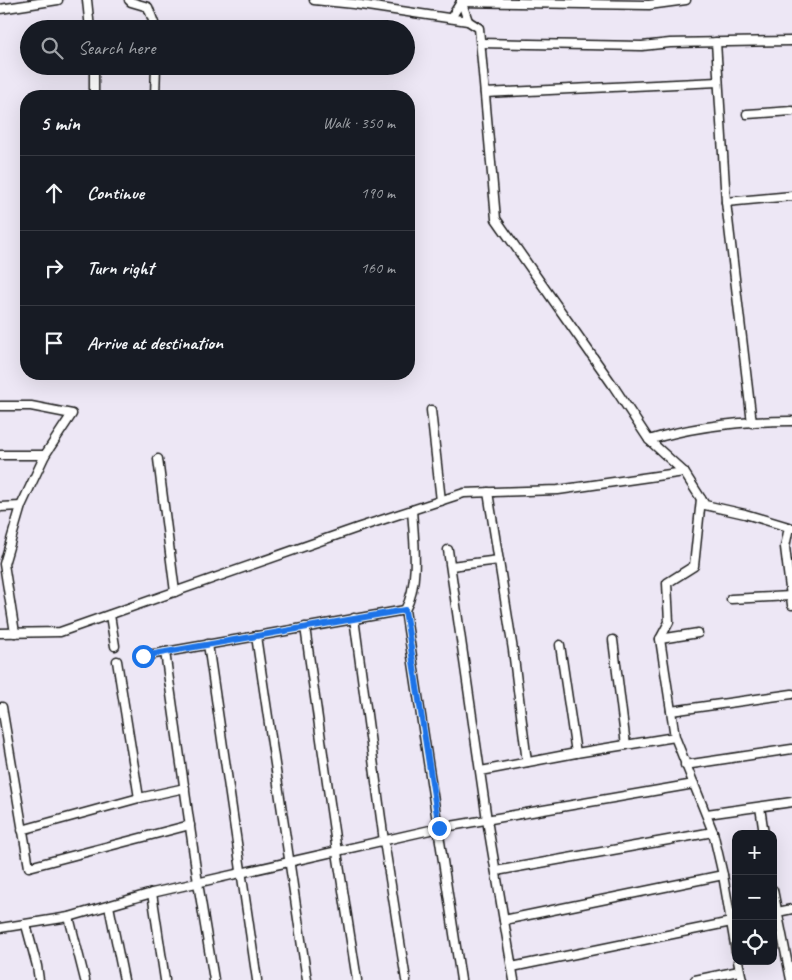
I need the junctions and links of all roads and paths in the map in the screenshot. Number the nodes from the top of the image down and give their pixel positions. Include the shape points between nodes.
1 (58, 0) edge
2 (87, 0) edge
3 (129, 0) edge
4 (314, 0) edge
5 (686, 0) edge
6 (461, 1) edge
7 (506, 1) edge
8 (571, 2) edge
9 (637, 3) edge
10 (0, 9) edge
11 (451, 18) junction
12 (89, 20) edge
13 (153, 20) edge
14 (468, 20) junction
15 (792, 41) edge
16 (716, 42) junction
17 (481, 43) junction
18 (94, 75) edge
19 (156, 75) edge
20 (718, 82) junction
21 (94, 90) edge
22 (155, 90) edge
23 (485, 92) junction
24 (792, 111) edge
25 (747, 114) dead end
26 (792, 196) edge
27 (726, 202) junction
28 (0, 406) edge
29 (431, 410) dead end
30 (792, 422) edge
31 (752, 423) junction
32 (649, 440) junction
33 (0, 455) edge
34 (45, 455) junction
35 (158, 459) dead end
36 (684, 472) junction
37 (488, 492) junction
38 (701, 499) junction
39 (441, 501) junction
40 (21, 506) junction
41 (0, 507) edge
42 (412, 510) junction
43 (791, 527) edge
44 (448, 550) dead end
45 (499, 560) junction
46 (2, 564) edge
47 (451, 566) junction
48 (175, 592) junction
49 (731, 600) dead end
50 (792, 602) edge
51 (405, 610) junction
52 (110, 615) junction
53 (354, 618) junction
54 (305, 627) junction
55 (0, 633) edge
56 (15, 633) junction
57 (698, 633) dead end
58 (256, 636) junction
59 (660, 639) junction
60 (613, 640) dead end
61 (208, 644) junction
62 (560, 645) dead end
63 (115, 646) dead end
64 (165, 652) junction
65 (143, 656) dead end
66 (117, 661) dead end
67 (792, 694) edge
68 (2, 707) dead end
69 (671, 710) junction
70 (675, 737) junction
71 (626, 745) junction
72 (792, 749) edge
73 (576, 753) junction
74 (527, 762) junction
75 (685, 765) junction
76 (481, 771) junction
77 (694, 784) junction
78 (185, 788) junction
79 (139, 798) junction
80 (792, 802) edge
81 (760, 807) junction
82 (707, 814) junction
83 (487, 820) junction
84 (190, 825) junction
85 (439, 828) junction
86 (22, 830) junction
87 (763, 830) edge
88 (713, 832) junction
89 (384, 841) junction
90 (337, 852) junction
91 (290, 862) junction
92 (496, 871) junction
93 (241, 873) junction
94 (723, 875) junction
95 (198, 883) junction
96 (152, 893) junction
97 (109, 906) junction
98 (792, 909) edge
99 (777, 913) edge
100 (69, 916) junction
101 (777, 919) edge
102 (504, 920) junction
103 (733, 920) edge
104 (732, 922) edge
105 (26, 925) junction
106 (0, 928) edge
107 (789, 958) edge
108 (739, 965) edge
109 (512, 966) junction
110 (740, 971) junction
111 (39, 980) edge
112 (85, 980) edge
113 (124, 980) edge
114 (165, 980) edge
115 (214, 980) edge
116 (258, 980) edge
117 (307, 980) edge
118 (357, 980) edge
119 (406, 980) edge
120 (461, 980) edge
121 (514, 980) edge
122 (695, 980) edge
123 (742, 980) edge
124 (791, 980) edge

1 - 10 street
2 - 12 street
3 - 13 street via 148,6
4 - 11 street
5 - 9 street via 649,5
6 - 7 street
6 - 11 street
6 - 14 street
7 - 8 street
8 - 9 street
11 - 14 street
14 - 17 street via 479,28
15 - 16 street
16 - 17 street via 642,46
16 - 20 street
17 - 23 street
18 - 21 street
19 - 22 street
20 - 23 street
20 - 27 street
23 - 32 street via 496,219
24 - 25 street
26 - 27 street
27 - 31 street
28 - 34 street via 31,406 72,414
29 - 39 street
30 - 31 street
31 - 32 street via 716,426
32 - 36 street
33 - 34 street
34 - 40 street
35 - 48 street
36 - 37 street via 558,490
36 - 38 street
37 - 39 street via 464,493
37 - 45 street
38 - 43 street via 705,505
38 - 59 street via 694,566 667,583 669,622
39 - 42 street
40 - 41 street
40 - 46 street
42 - 48 street
42 - 51 street via 414,581
43 - 50 street via 785,547
44 - 47 street
45 - 47 street
45 - 74 street
46 - 56 street
47 - 76 street
48 - 52 street
49 - 50 street
51 - 53 street
51 - 85 street
52 - 56 street via 60,632
52 - 63 street
53 - 54 street
53 - 89 street
54 - 58 street
54 - 90 street
55 - 56 street
57 - 59 street
58 - 61 street
58 - 91 street
59 - 69 street
60 - 71 street
61 - 64 street
61 - 93 street
62 - 73 street
64 - 65 street
64 - 78 street
66 - 79 street
67 - 69 street
68 - 86 street
69 - 70 street
70 - 71 street
70 - 75 street
71 - 73 street
72 - 75 street
73 - 74 street
74 - 76 street
75 - 77 street
76 - 83 street
77 - 82 street
77 - 83 street
78 - 79 street
78 - 84 street
79 - 86 street
80 - 81 street
81 - 82 street
81 - 87 street
82 - 88 street
83 - 85 street
83 - 92 street
84 - 86 street via 29,867
84 - 95 street
85 - 89 street
85 - 120 street
88 - 92 street
88 - 94 street
89 - 90 street
89 - 119 street
90 - 91 street
90 - 118 street
91 - 93 street
91 - 117 street
92 - 102 street
93 - 95 street
93 - 116 street
94 - 102 street
94 - 103 street
95 - 96 street
95 - 115 street
96 - 97 street
96 - 114 street
97 - 100 street
97 - 113 street
98 - 99 street
100 - 105 street
100 - 112 street
101 - 107 street
102 - 109 street
104 - 109 street
105 - 106 street
105 - 111 street
107 - 124 street
108 - 110 street
109 - 121 street
110 - 122 street
110 - 123 street

